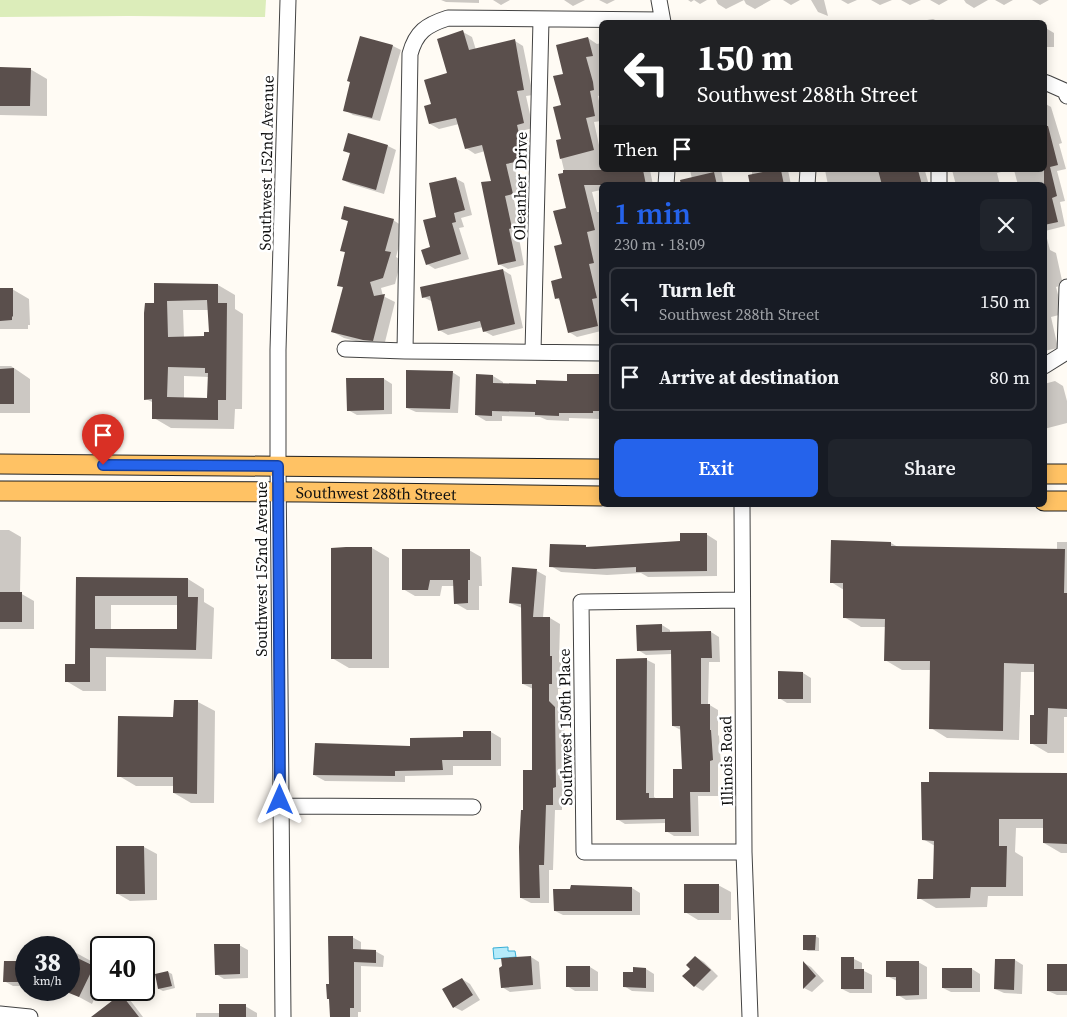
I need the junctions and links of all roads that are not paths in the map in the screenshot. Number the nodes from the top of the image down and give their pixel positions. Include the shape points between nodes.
1 (288, 0) edge
2 (659, 0) edge
3 (541, 20) junction
4 (599, 20) edge
5 (663, 20) edge
6 (1047, 82) edge
7 (1067, 96) edge
8 (1067, 287) edge
9 (345, 349) dead end
10 (405, 351) junction
11 (533, 352) junction
12 (599, 353) edge
13 (1047, 364) edge
14 (0, 464) edge
15 (26, 464) junction
16 (278, 466) junction
17 (599, 469) edge
18 (1047, 474) edge
19 (1067, 474) edge
20 (0, 491) edge
21 (26, 491) junction
22 (278, 492) junction
23 (599, 496) edge
24 (1047, 501) edge
25 (1067, 501) edge
26 (742, 507) edge
27 (742, 600) junction
28 (280, 806) junction
29 (473, 807) dead end
30 (744, 852) junction
31 (0, 1014) edge
32 (30, 1017) edge
33 (283, 1017) edge
34 (750, 1017) edge

1 - 16 street, Southwest 152nd Avenue
2 - 5 street
3 - 4 street
3 - 10 street via 448,18 433,23 414,42 410,54
3 - 11 street, Oleanher Drive
6 - 7 street via 1065,91
8 - 13 street via 1065,353
9 - 10 street
10 - 11 street
11 - 12 street
14 - 15 main road, Southwest 288th Street
15 - 16 main road, Southwest 288th Street
15 - 21 main road
16 - 17 main road, Southwest 288th Street
16 - 22 street, Southwest 152nd Avenue
18 - 19 main road
20 - 21 main road, Southwest 288th Street
21 - 22 main road, Southwest 288th Street
22 - 23 main road, Southwest 288th Street
22 - 28 street, Southwest 152nd Avenue
24 - 25 main road
26 - 27 street, Illinois Road
27 - 30 street, Illinois Road
27 - 30 street, Southwest 150th Place via 581,602 584,852
28 - 29 street
28 - 33 street, Southwest 152nd Avenue
30 - 34 street, Illinois Road
31 - 32 street

